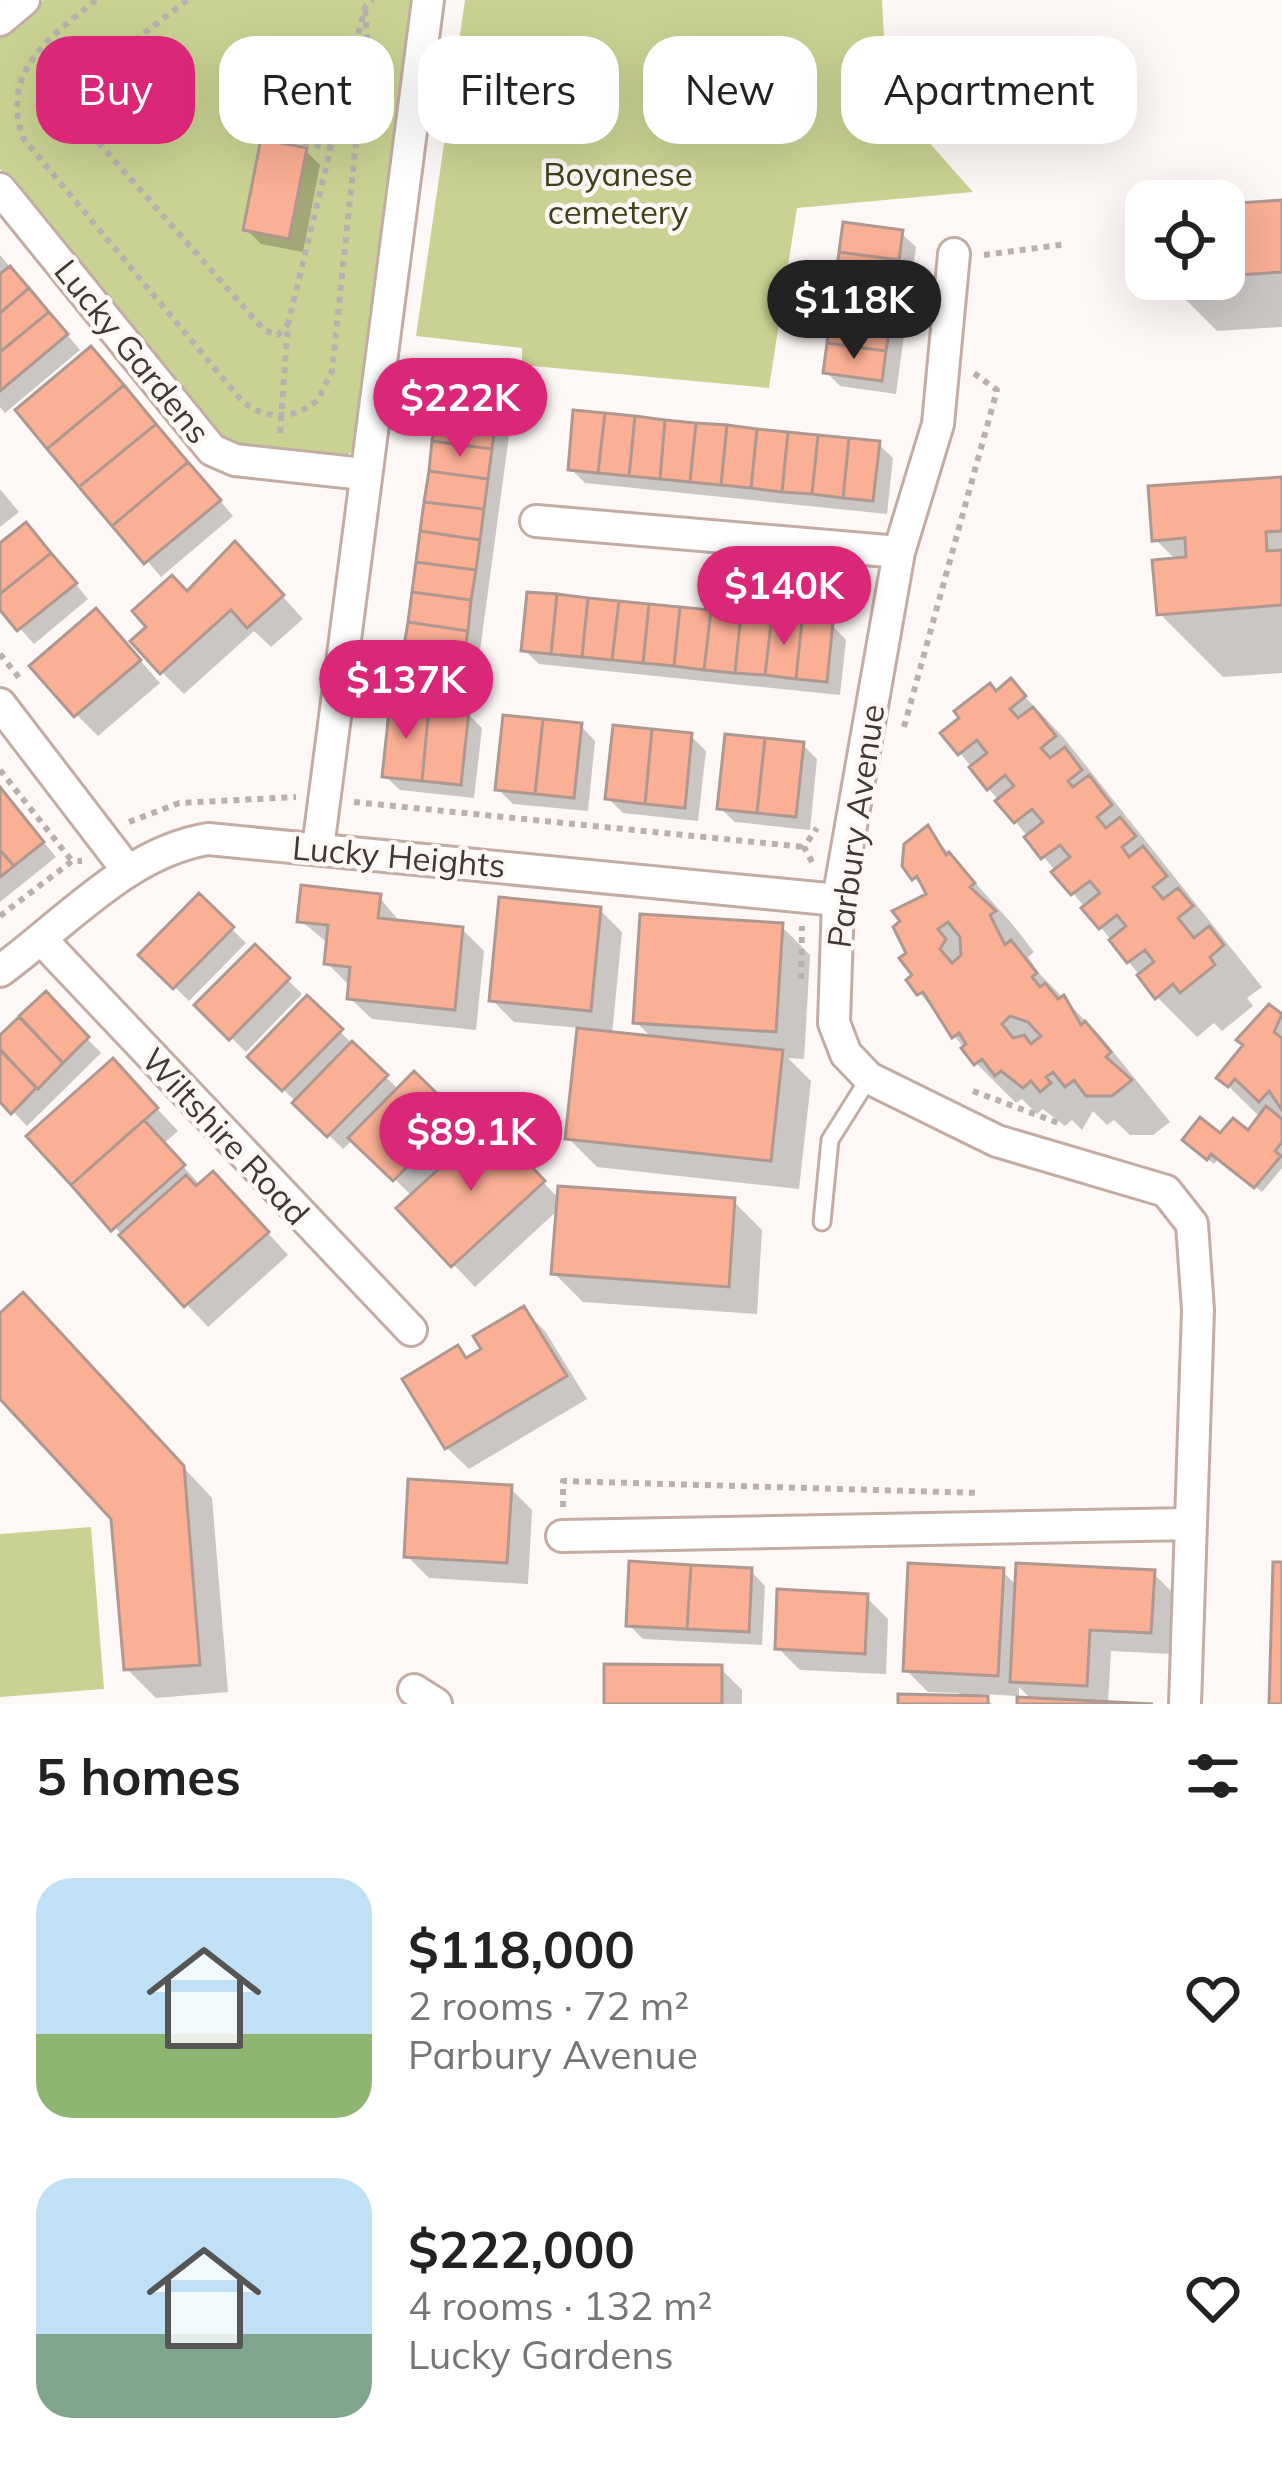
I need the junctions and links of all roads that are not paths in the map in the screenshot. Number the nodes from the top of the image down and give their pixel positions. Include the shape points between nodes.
1 (24, 0) edge
2 (428, 0) edge
3 (0, 20) edge
4 (0, 189) edge
5 (954, 254) road end
6 (364, 474) junction
7 (536, 521) dead end
8 (899, 552) junction
9 (0, 704) edge
10 (318, 848) junction
11 (128, 871) junction
12 (838, 900) junction
13 (42, 940) junction
14 (0, 971) edge
15 (869, 1078) junction
16 (822, 1222) dead end
17 (412, 1330) dead end
18 (1190, 1524) junction
19 (562, 1536) road end
20 (1185, 1704) edge

1 - 3 street
2 - 6 street
4 - 6 street, Lucky Gardens via 212,450 235,460
5 - 8 street, Parbury Avenue via 938,424
6 - 10 street
7 - 8 street
8 - 12 street, Parbury Avenue
9 - 11 street
10 - 11 street, Lucky Heights via 208,839 176,844
10 - 12 street, Lucky Heights
11 - 13 street, Lucky Heights
12 - 15 street, Parbury Avenue via 834,1023 845,1054
13 - 14 street, Lucky Heights
13 - 17 street, Wiltshire Road
15 - 16 lane via 830,1141
15 - 18 street, Parbury Avenue via 997,1141 1166,1191 1179,1204 1198,1251
18 - 19 street
18 - 20 street, Parbury Avenue

